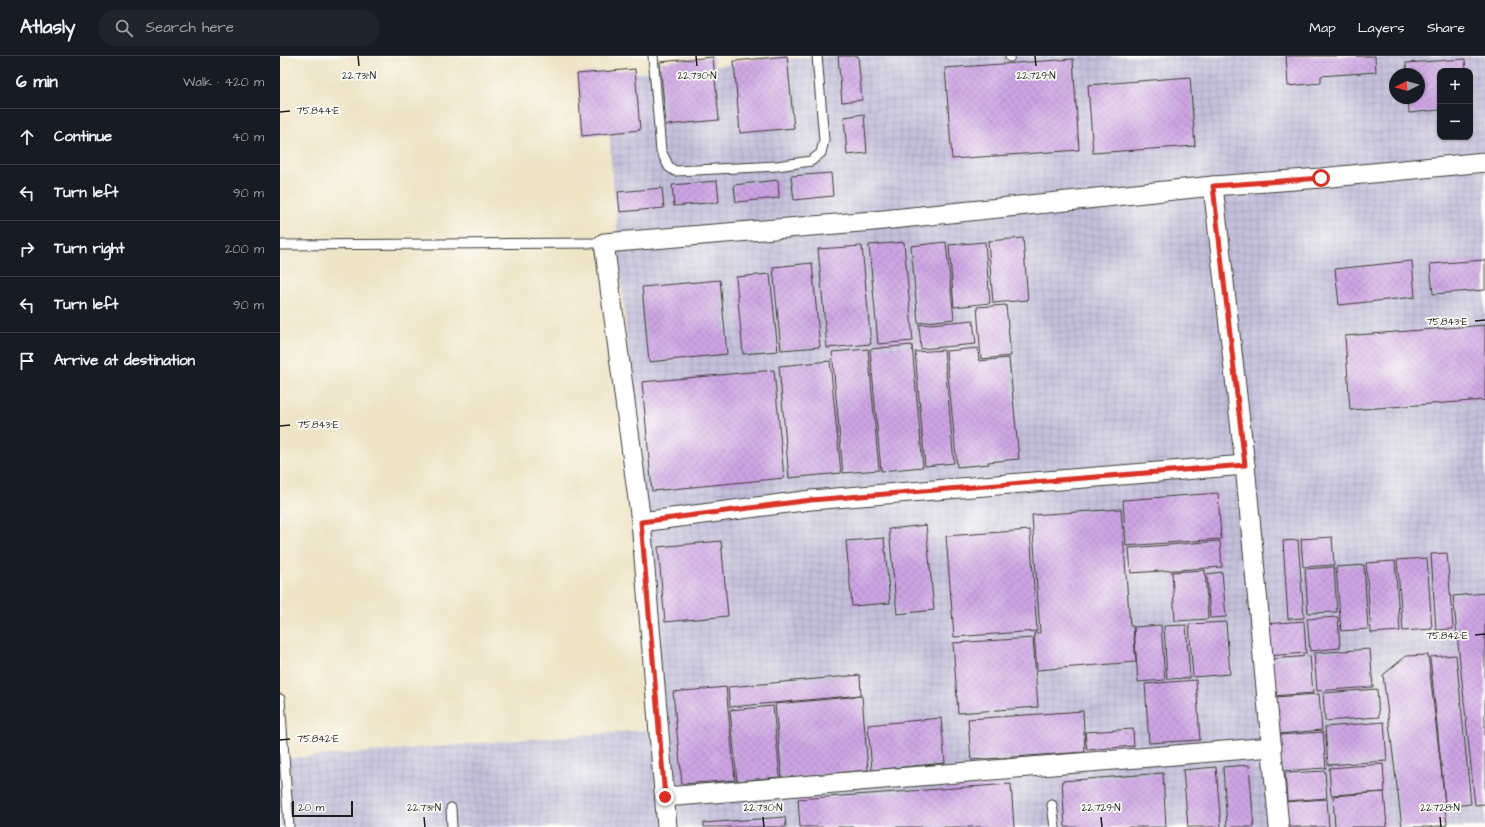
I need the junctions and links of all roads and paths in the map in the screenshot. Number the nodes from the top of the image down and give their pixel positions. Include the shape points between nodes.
1 (653, 56) edge
2 (817, 56) edge
3 (1485, 162) edge
4 (1213, 186) junction
5 (604, 243) junction
6 (280, 245) edge
7 (1245, 465) junction
8 (641, 522) junction
9 (280, 699) edge
10 (1272, 747) junction
11 (665, 797) junction
12 (1052, 805) dead end
13 (451, 808) dead end
14 (289, 827) edge
15 (452, 827) edge
16 (667, 827) edge
17 (1055, 827) edge
18 (1279, 827) edge

1 - 2 lane via 660,151 669,167 675,171 777,166 811,160 821,153 824,140
3 - 4 street
4 - 5 street via 873,221
4 - 7 street
5 - 6 lane
5 - 8 street
7 - 8 street via 811,500
7 - 10 street
8 - 11 street
9 - 14 lane
10 - 11 street
10 - 18 street
11 - 16 street
12 - 17 lane
13 - 15 lane

